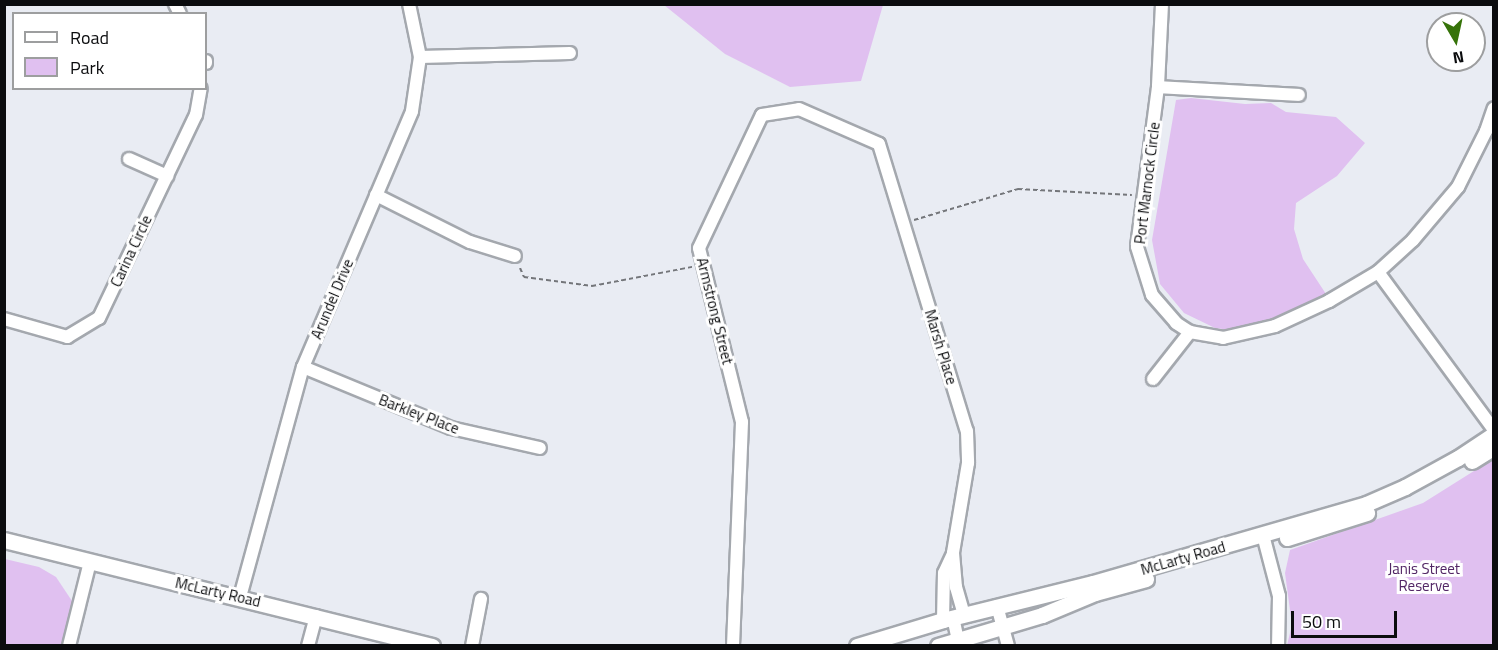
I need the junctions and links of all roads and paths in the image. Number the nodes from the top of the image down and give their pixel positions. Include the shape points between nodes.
1 (408, 4) edge
2 (1162, 4) edge
3 (570, 53) dead end
4 (420, 57) junction
5 (1158, 87) junction
6 (201, 90) edge
7 (1299, 95) dead end
8 (1494, 108) edge
9 (879, 144) joint
10 (129, 159) dead end
11 (167, 176) junction
12 (376, 195) junction
13 (1144, 196) junction
14 (903, 223) junction
15 (515, 256) joint
16 (703, 265) junction
17 (1378, 272) junction
18 (4, 319) edge
19 (1190, 332) junction
20 (303, 367) junction
21 (1153, 379) dead end
22 (1494, 432) edge
23 (1494, 447) edge
24 (540, 448) dead end
25 (4, 540) edge
26 (1264, 540) junction
27 (953, 553) junction
28 (90, 562) junction
29 (240, 597) junction
30 (481, 599) dead end
31 (997, 606) junction
32 (316, 616) junction
33 (953, 617) junction
34 (1003, 627) junction
35 (958, 640) junction
36 (69, 645) edge
37 (308, 645) edge
38 (432, 645) edge
39 (472, 645) edge
40 (733, 645) edge
41 (857, 645) edge
42 (938, 645) edge
43 (1008, 645) edge
44 (1278, 645) edge

1 - 4 street, Arundel Drive
2 - 5 street, Port Marnock Circle
3 - 4 street
4 - 12 street, Arundel Drive via 412,111
5 - 7 street
5 - 13 street, Port Marnock Circle
6 - 11 street, Carina Circle via 196,115
8 - 17 street, Port Marnock Circle via 1458,187 1413,240
9 - 14 street, Marsh Place
9 - 16 street, Armstrong Street via 799,109 762,114 699,248
10 - 11 street
11 - 18 street, Carina Circle via 99,318 66,337
12 - 15 street via 470,242
12 - 20 street, Arundel Drive
13 - 14 path via 1018,189
13 - 19 street, Port Marnock Circle via 1137,247 1152,295 1176,323
14 - 27 street, Marsh Place via 967,431 968,463
15 - 16 path via 524,278 592,286
16 - 40 street, Armstrong Street via 742,422
17 - 19 street, Port Marnock Circle via 1275,326 1223,338
17 - 22 street
19 - 21 street
20 - 24 street, Barkley Place via 452,428
20 - 29 street, Arundel Drive
22 - 26 street, McLarty Road via 1458,459 1405,487
23 - 26 street, McLarty Road via 1405,499 1336,525
25 - 28 street, McLarty Road
26 - 31 street, McLarty Road
26 - 34 street, McLarty Road via 1095,593
26 - 44 street via 1279,596
27 - 33 street, Marsh Place
27 - 33 street, Marsh Place via 944,573
28 - 29 street, McLarty Road
28 - 36 street
29 - 32 street, McLarty Road
30 - 39 street
31 - 33 street, McLarty Road
31 - 34 street
32 - 37 street
32 - 38 street, McLarty Road
33 - 35 street
33 - 41 street, McLarty Road
34 - 35 street, McLarty Road
34 - 43 street
35 - 42 street, McLarty Road

